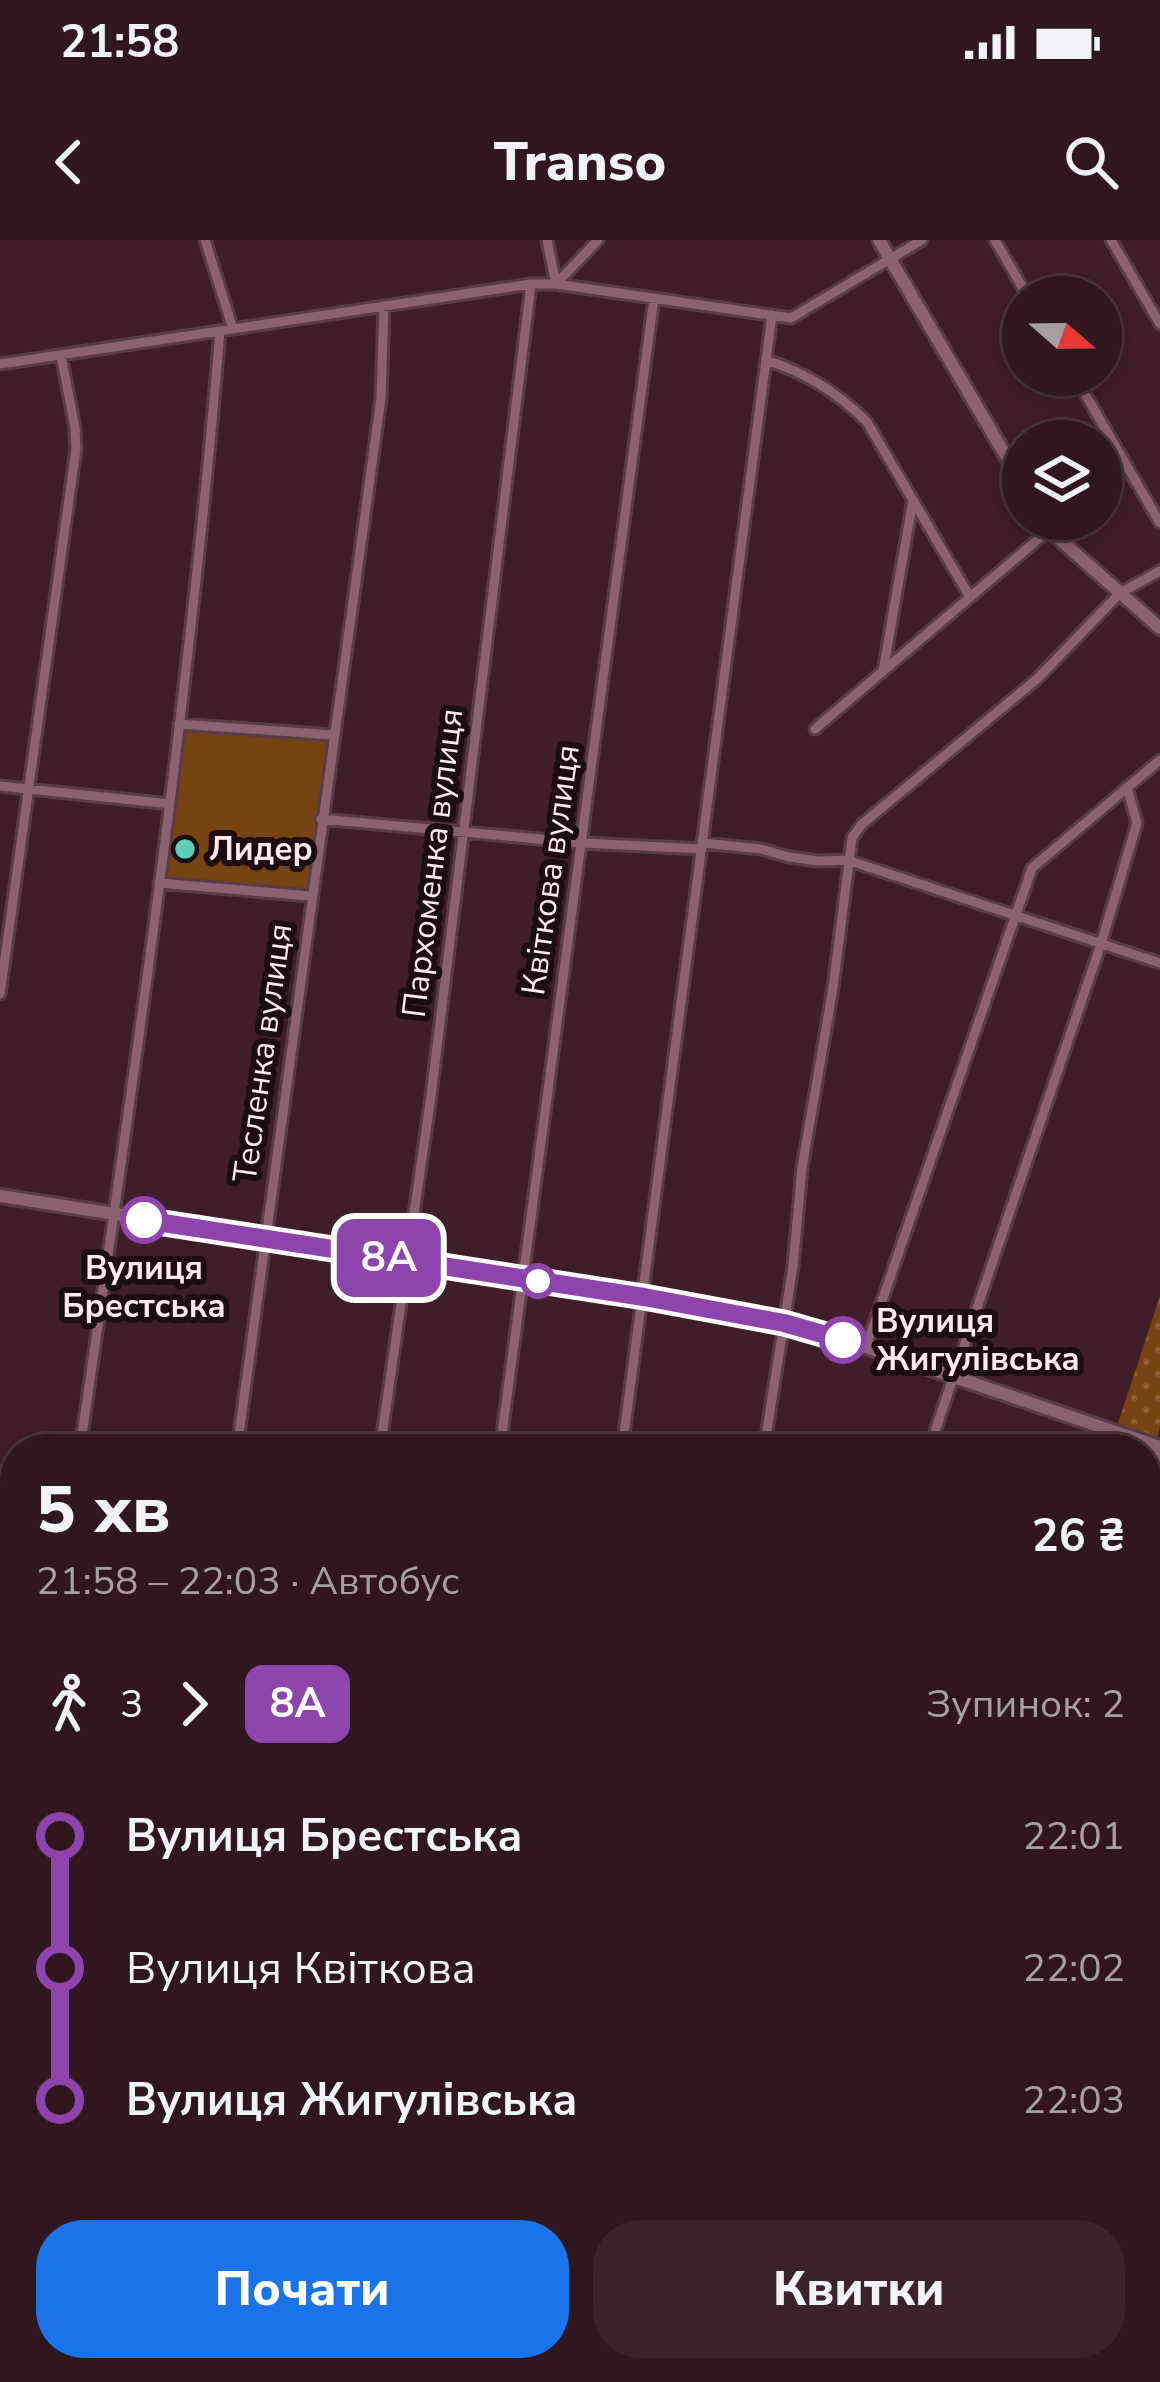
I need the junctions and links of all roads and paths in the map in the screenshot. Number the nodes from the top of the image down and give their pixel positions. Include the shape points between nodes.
1 (205, 240) edge
2 (548, 240) edge
3 (598, 240) edge
4 (880, 240) edge
5 (922, 240) edge
6 (995, 240) edge
7 (1126, 240) edge
8 (1113, 243) edge
9 (891, 259) junction
10 (1016, 276) edge
11 (531, 284) junction
12 (556, 284) junction
13 (654, 298) junction
14 (384, 306) junction
15 (772, 315) junction
16 (1160, 324) edge
17 (233, 329) junction
18 (220, 331) junction
19 (62, 355) junction
20 (766, 360) junction
21 (0, 364) edge
22 (1085, 396) edge
23 (1002, 449) edge
24 (913, 500) junction
25 (1160, 523) edge
26 (1030, 540) edge
27 (1062, 540) edge
28 (1160, 571) edge
29 (1120, 593) junction
30 (970, 597) junction
31 (1160, 628) edge
32 (883, 671) junction
33 (179, 724) junction
34 (815, 729) dead end
35 (333, 735) junction
36 (1160, 760) edge
37 (0, 786) edge
38 (1127, 787) junction
39 (28, 789) junction
40 (170, 804) junction
41 (321, 819) junction
42 (465, 832) junction
43 (583, 842) junction
44 (703, 846) junction
45 (848, 860) junction
46 (159, 883) junction
47 (311, 896) junction
48 (1014, 915) junction
49 (1101, 944) junction
50 (1160, 963) edge
51 (0, 994) edge
52 (0, 1196) edge
53 (114, 1215) junction
54 (266, 1239) junction
55 (408, 1261) junction
56 (524, 1279) junction
57 (644, 1297) junction
58 (784, 1323) junction
59 (866, 1347) junction
60 (954, 1377) junction
61 (82, 1434) edge
62 (238, 1434) edge
63 (382, 1434) edge
64 (502, 1434) edge
65 (624, 1434) edge
66 (766, 1434) edge
67 (934, 1434) edge
68 (1120, 1434) edge

1 - 17 street
2 - 12 street
3 - 12 street
4 - 9 street
5 - 9 street
6 - 10 street
7 - 8 street
8 - 16 street
9 - 15 street via 791,318
9 - 23 street
11 - 12 street
11 - 14 street
11 - 42 street, Пархоменка вулиця
12 - 13 street
13 - 15 street
13 - 43 street, Квіткова вулиця
14 - 17 street
14 - 35 street, Тесленка вулиця via 381,398
15 - 20 street
17 - 18 street
18 - 19 street
18 - 33 street
19 - 21 street
19 - 39 street via 76,448
20 - 24 street via 846,401
20 - 44 street
22 - 25 street
24 - 30 street
24 - 32 street
26 - 30 street
27 - 29 street
28 - 29 street
29 - 31 street
29 - 45 street via 1037,679 861,825
30 - 32 street
32 - 34 street
33 - 35 street
33 - 40 street
35 - 41 street, Тесленка вулиця
36 - 38 street
37 - 39 street
38 - 48 street via 1032,868
38 - 49 street via 1137,823
39 - 40 street
39 - 51 street
40 - 46 street
41 - 42 street
41 - 47 street, Тесленка вулиця
42 - 43 street
42 - 55 street, Пархоменка вулиця
43 - 44 street
43 - 56 street, Квіткова вулиця
44 - 45 street
44 - 57 street
45 - 48 street
45 - 58 street
46 - 47 street
46 - 53 street
47 - 54 street, Тесленка вулиця
48 - 49 street
48 - 59 street
49 - 50 street
49 - 60 street
52 - 53 street
53 - 54 street
53 - 61 street
54 - 55 street
54 - 62 street, Тесленка вулиця
55 - 56 street
55 - 63 street, Пархоменка вулиця
56 - 57 street
56 - 64 street, Квіткова вулиця
57 - 58 street
57 - 65 street
58 - 59 street
58 - 66 street
59 - 60 street
60 - 67 street
60 - 68 street

